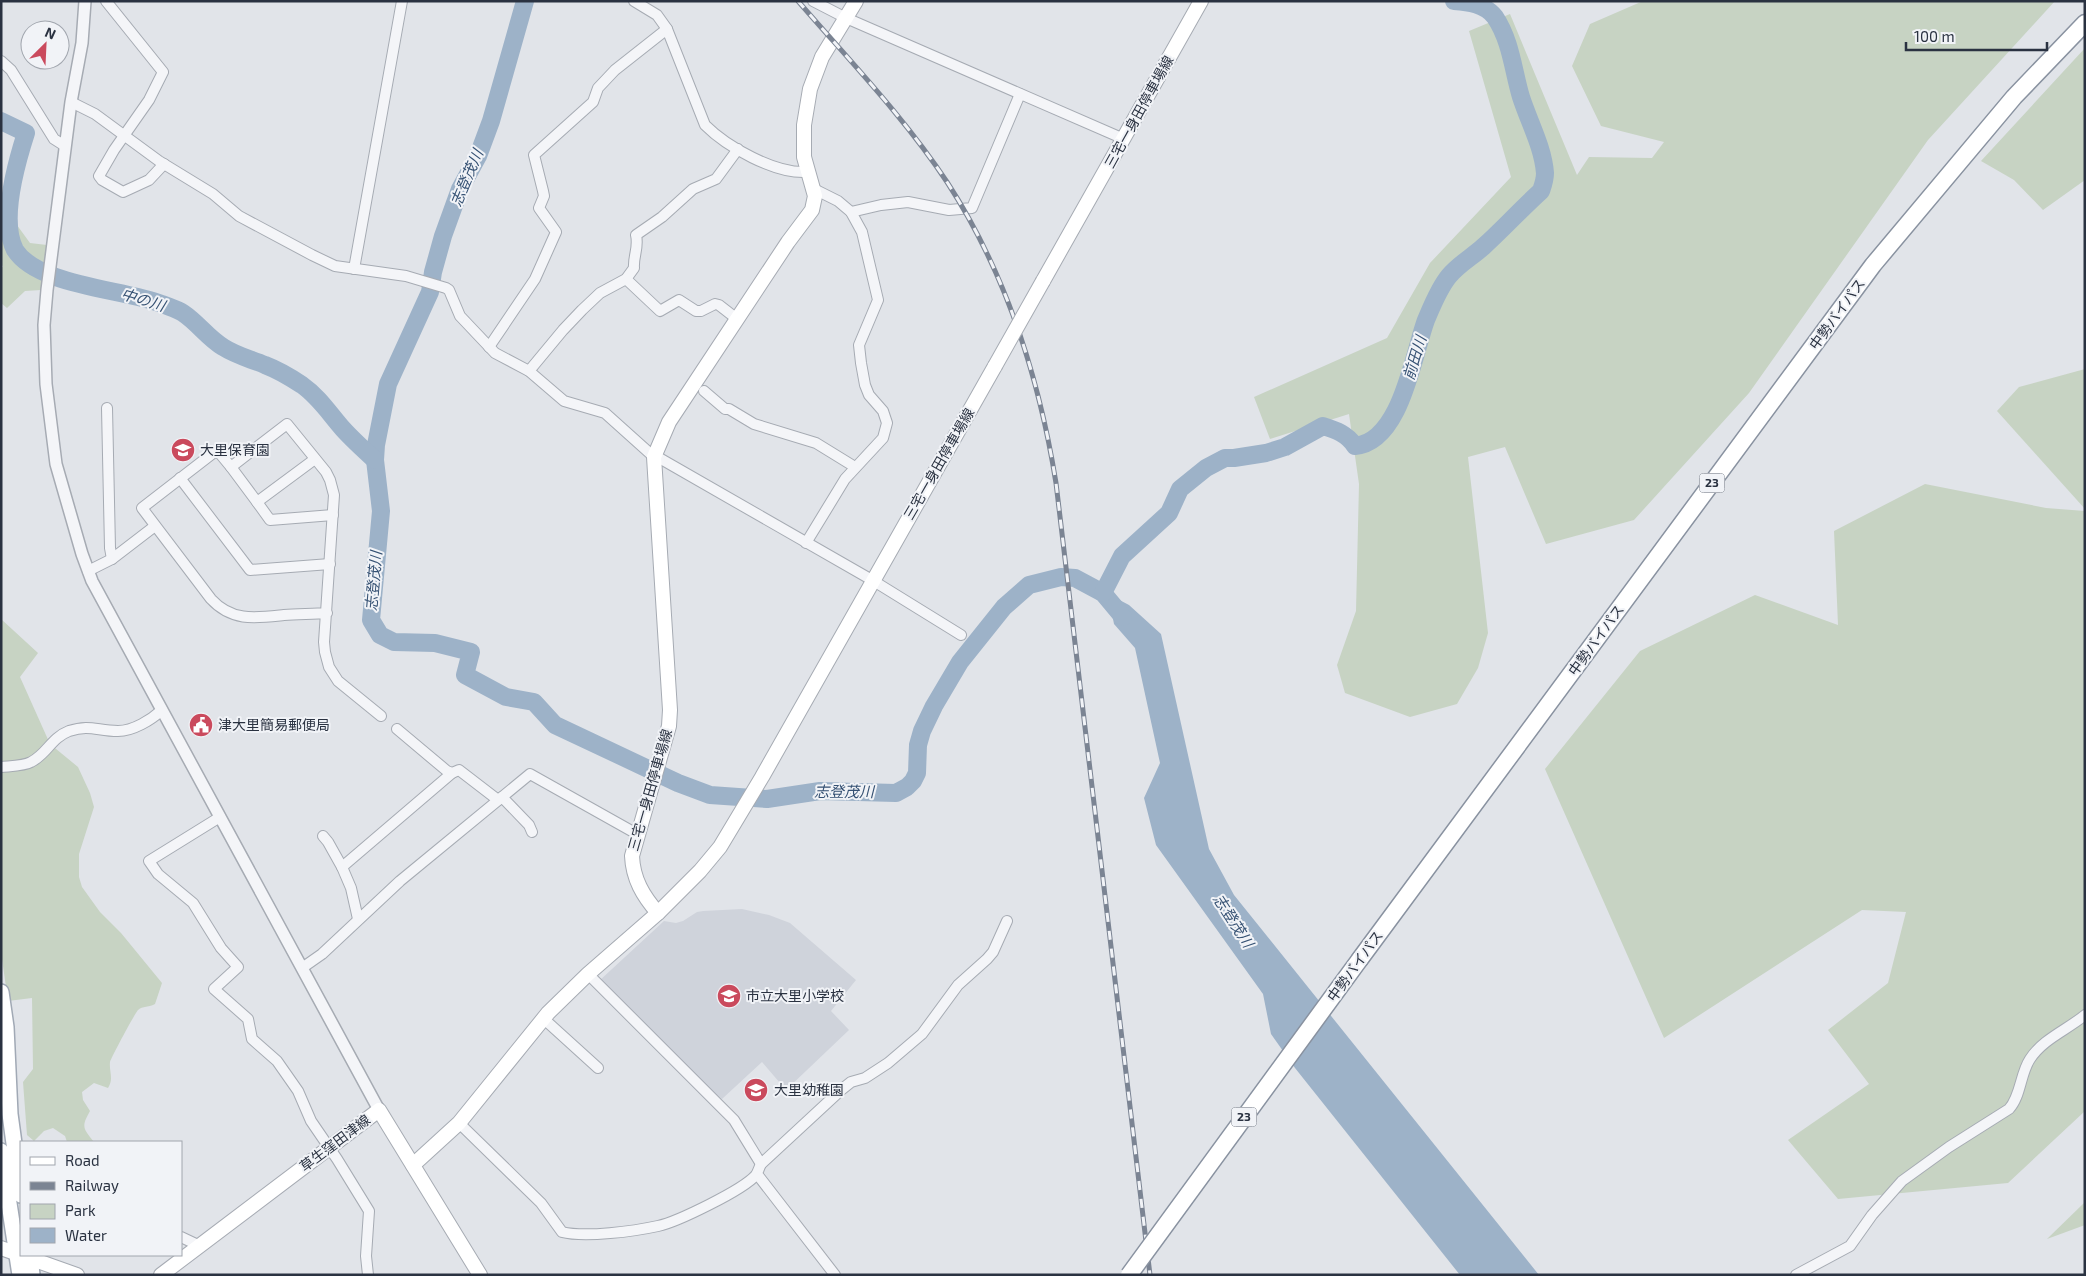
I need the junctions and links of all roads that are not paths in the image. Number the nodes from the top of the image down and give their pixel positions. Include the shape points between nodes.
1 (85, 1) edge
2 (106, 1) edge
3 (402, 1) edge
4 (634, 1) edge
5 (813, 1) edge
6 (856, 1) edge
7 (1201, 1) edge
8 (846, 18) junction
9 (2085, 23) edge
10 (667, 29) junction
11 (1, 61) edge
12 (1020, 94) junction
13 (71, 102) junction
14 (125, 136) junction
15 (1124, 139) junction
16 (65, 146) junction
17 (738, 148) junction
18 (164, 164) junction
19 (807, 172) junction
20 (812, 188) junction
21 (851, 212) junction
22 (354, 269) junction
23 (626, 279) junction
24 (737, 319) junction
25 (489, 347) junction
26 (529, 371) junction
27 (704, 391) dead end
28 (107, 408) dead end
29 (654, 456) junction
30 (315, 459) junction
31 (231, 467) junction
32 (855, 467) junction
33 (180, 478) junction
34 (257, 502) junction
35 (333, 515) junction
36 (155, 526) junction
37 (806, 543) junction
38 (112, 559) junction
39 (330, 564) junction
40 (88, 571) junction
41 (872, 580) junction
42 (327, 613) junction
43 (961, 635) dead end
44 (162, 710) junction
45 (382, 716) dead end
46 (397, 729) dead end
47 (1, 767) edge
48 (452, 773) junction
49 (500, 798) junction
50 (220, 817) junction
51 (532, 832) dead end
52 (637, 834) junction
53 (323, 836) dead end
54 (342, 867) junction
55 (658, 913) junction
56 (358, 919) junction
57 (1007, 921) dead end
58 (302, 968) junction
59 (588, 974) junction
60 (1, 992) edge
61 (2085, 1016) edge
62 (544, 1018) junction
63 (598, 1068) dead end
64 (379, 1110) junction
65 (459, 1123) junction
66 (330, 1147) junction
67 (1, 1150) edge
68 (413, 1165) junction
69 (759, 1169) junction
70 (20, 1188) edge
71 (182, 1237) edge
72 (20, 1244) edge
73 (200, 1246) junction
74 (1, 1248) edge
75 (20, 1254) edge
76 (25, 1256) edge
77 (20, 1275) edge
78 (32, 1275) edge
79 (77, 1275) edge
80 (161, 1275) edge
81 (368, 1275) edge
82 (480, 1275) edge
83 (834, 1275) edge
84 (1129, 1275) edge
85 (1796, 1275) edge

1 - 13 street via 82,43
2 - 14 street via 163,72
3 - 22 street
4 - 10 street via 657,15
5 - 8 street
6 - 8 main road, 三宅一身田停車場線
7 - 15 main road, 三宅一身田停車場線
8 - 12 street
8 - 19 main road, 三宅一身田停車場線 via 822,57 810,89 804,125
9 - 84 highway, 中勢バイパス / 23, bridge via 2014,98 1873,265
10 - 17 street via 702,121 715,136
10 - 25 street via 616,70 598,88 593,102 534,155 544,196 539,208 556,232 535,279
11 - 16 street via 11,70 54,139
12 - 15 street
12 - 21 street via 972,208 949,210 908,202
13 - 14 street via 95,114
13 - 16 street
14 - 18 street
14 - 18 street via 99,176 102,180 122,192 149,180
15 - 41 main road, 三宅一身田停車場線, bridge
16 - 40 street via 44,325 46,384 56,464
17 - 19 street via 751,157 780,168
17 - 23 street via 716,179 693,189 636,236 634,268
18 - 22 street via 206,189 239,216 335,266
19 - 20 main road, 三宅一身田停車場線
20 - 21 street via 838,201
20 - 24 main road, 三宅一身田停車場線 via 815,196 809,216
21 - 32 street via 862,232 878,300 859,345 862,371 869,395 883,411 887,423 880,443
22 - 25 street via 421,280 449,290 460,316
23 - 24 street via 660,311 679,300 696,311 719,305
23 - 26 street via 600,293
24 - 29 main road, 三宅一身田停車場線 via 669,422
25 - 26 street
26 - 29 street via 564,401 605,413
27 - 32 street via 744,419 816,443
28 - 38 street
29 - 37 street
29 - 52 main road, 三宅一身田停車場線 via 670,692 669,726
30 - 31 street via 287,424
30 - 34 street
30 - 35 street via 330,480 334,495
31 - 33 street via 217,450
31 - 34 street
32 - 37 street
33 - 36 street via 142,508
33 - 39 street via 250,570
34 - 35 street via 270,520
35 - 39 street
36 - 38 street
36 - 42 street via 211,599 227,613 250,619
37 - 41 street
38 - 40 street
39 - 42 street
40 - 44 street
41 - 43 street
41 - 55 main road, 三宅一身田停車場線 via 720,847
42 - 45 street via 324,642 333,674
44 - 47 street via 131,729 119,731 86,726 68,732 56,738 30,763
44 - 50 street
46 - 48 street
48 - 49 street via 459,770
48 - 54 street
49 - 51 street via 529,825
49 - 52 street via 530,774
49 - 56 street
50 - 58 street
50 - 66 street via 149,861 158,874 193,903 221,948 238,967 214,989 248,1020 252,1040 277,1061 298,1091 311,1121
52 - 55 main road, 三宅一身田停車場線 via 632,868 643,895
53 - 54 street
54 - 56 street
55 - 59 main road, 三宅一身田停車場線
56 - 58 street via 322,954
57 - 69 street via 988,959 958,985 922,1034 872,1074 847,1085
58 - 64 street
59 - 62 main road, 三宅一身田停車場線
59 - 69 street via 734,1120
60 - 70 main road via 10,1114
61 - 85 street via 2034,1053 2009,1109 1902,1181 1850,1246
62 - 63 street
62 - 65 main road, 三宅一身田停車場線
64 - 66 main road, 草生窪田津線
64 - 68 main road, 草生窪田津線
65 - 68 main road, 三宅一身田停車場線
65 - 69 street via 541,1203 560,1231 567,1233 622,1232 659,1226 730,1192
66 - 73 main road, 草生窪田津線
66 - 81 street via 369,1211
67 - 72 main road via 10,1221
68 - 82 main road, 草生窪田津線
69 - 83 street
71 - 73 street
73 - 80 main road, 草生窪田津線
74 - 75 main road
76 - 77 main road
76 - 78 main road
76 - 79 main road

